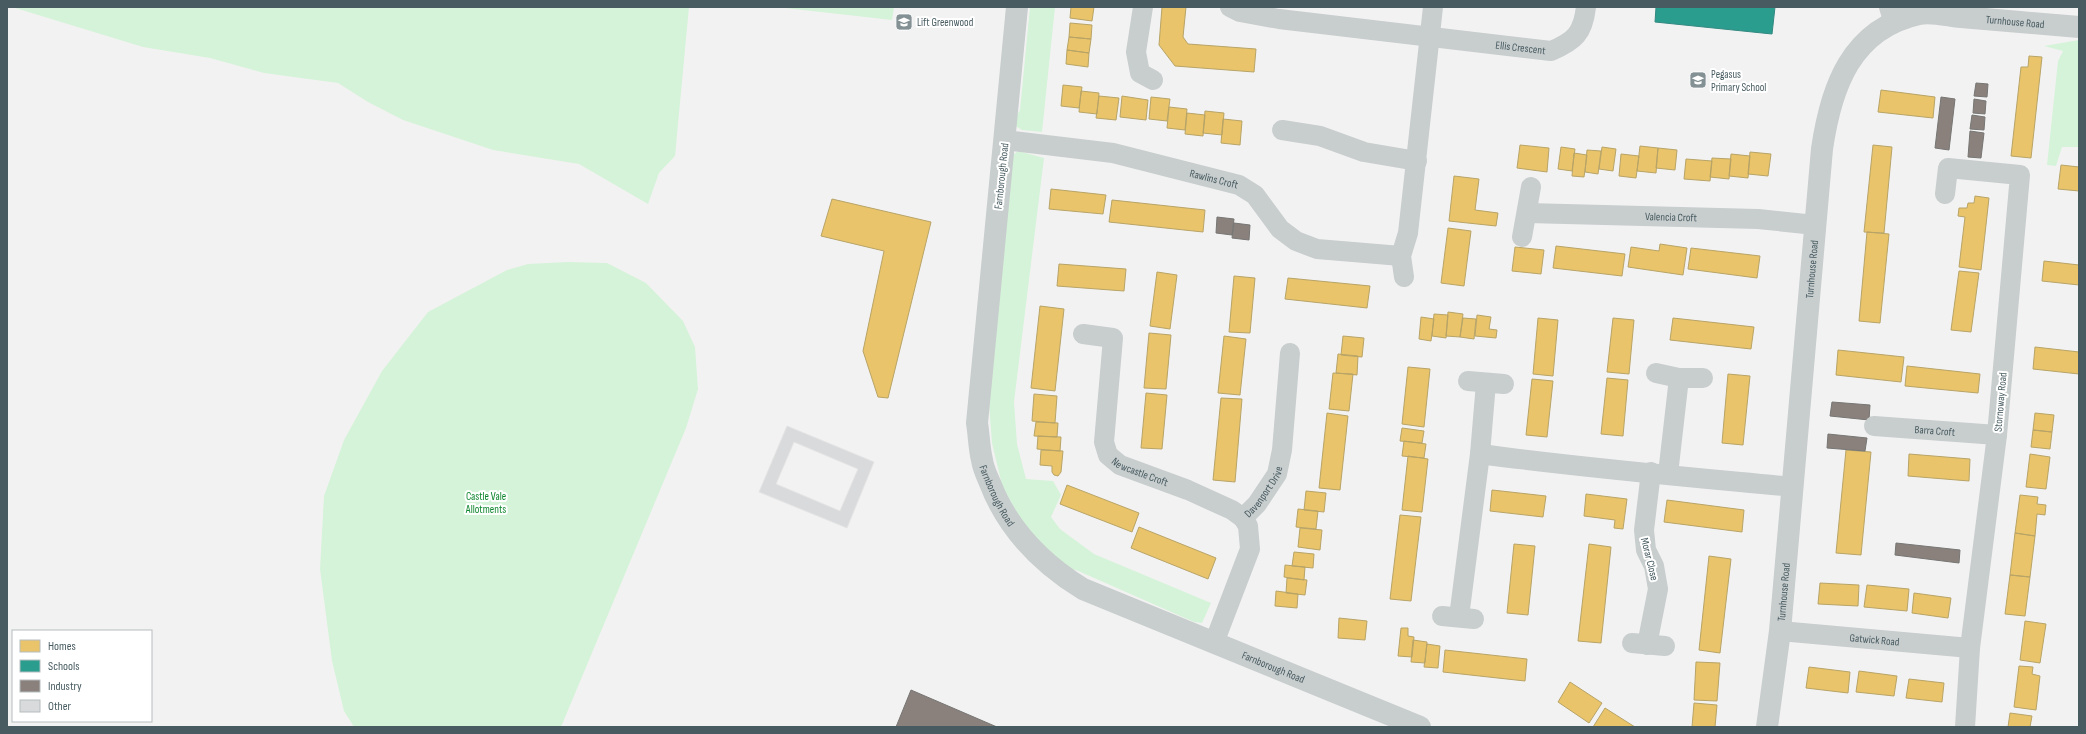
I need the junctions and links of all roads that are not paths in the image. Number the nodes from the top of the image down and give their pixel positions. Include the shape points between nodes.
1 (1017, 7) edge
2 (1143, 7) edge
3 (1230, 7) edge
4 (1433, 7) edge
5 (1586, 7) edge
6 (1267, 14) edge
7 (1892, 15) edge
8 (2079, 27) edge
9 (1431, 36) junction
10 (1153, 80) dead end
11 (1282, 130) dead end
12 (1004, 140) junction
13 (1417, 161) junction
14 (1531, 187) dead end
15 (1945, 194) dead end
16 (1527, 213) junction
17 (1815, 225) junction
18 (1522, 236) dead end
19 (1401, 256) junction
20 (1404, 277) dead end
21 (1083, 334) dead end
22 (1290, 353) dead end
23 (1656, 373) dead end
24 (1679, 378) junction
25 (1703, 378) dead end
26 (1486, 383) dead end
27 (1874, 426) dead end
28 (1997, 435) junction
29 (1480, 454) junction
30 (1659, 473) junction
31 (1793, 488) junction
32 (1243, 518) junction
33 (1459, 617) dead end
34 (1780, 631) junction
35 (1214, 643) junction
36 (1648, 645) dead end
37 (1970, 648) junction
38 (1420, 727) edge
39 (1767, 727) edge
40 (1965, 727) edge

1 - 12 street, Farnborough Road
2 - 10 street via 1136,52 1140,73
3 - 6 street, Ellis Crescent via 1240,12
4 - 9 street
5 - 9 street, Ellis Crescent via 1579,33 1566,44 1551,51
6 - 9 street, Ellis Crescent
7 - 8 street, Turnhouse Road via 1920,13
7 - 17 street, Turnhouse Road via 1864,42 1839,80 1831,100 1825,129
9 - 13 street
11 - 13 street via 1320,136 1364,152
12 - 19 street, Rawlins Croft via 1113,153 1239,185 1255,195 1280,229 1296,240 1317,249
12 - 35 street, Farnborough Road via 977,423 982,461 998,504 1017,533 1058,573 1083,589
13 - 19 street via 1408,233
14 - 16 street
15 - 28 street, Stornoway Road via 1948,168 2020,175
16 - 17 street, Valencia Croft via 1758,219
16 - 18 street
17 - 31 street, Turnhouse Road
19 - 20 street
21 - 32 street, Newcastle Croft via 1113,338 1104,442 1108,455 1120,465 1188,490 1232,510
22 - 32 street, Davenport Drive via 1282,450 1277,474 1257,504
23 - 24 street
24 - 25 street
24 - 30 street, Morar Close
26 - 29 street
27 - 28 street, Barra Croft
28 - 37 street, Stornoway Road
29 - 30 street via 1571,466
29 - 33 street
30 - 31 street
30 - 36 street, Morar Close via 1644,530 1646,550 1654,566 1658,589
31 - 34 street, Turnhouse Road
32 - 35 street, Davenport Drive via 1248,526 1250,548
34 - 37 street, Gatwick Road
34 - 39 street, Turnhouse Road
35 - 38 street, Farnborough Road
37 - 40 street, Stornoway Road

